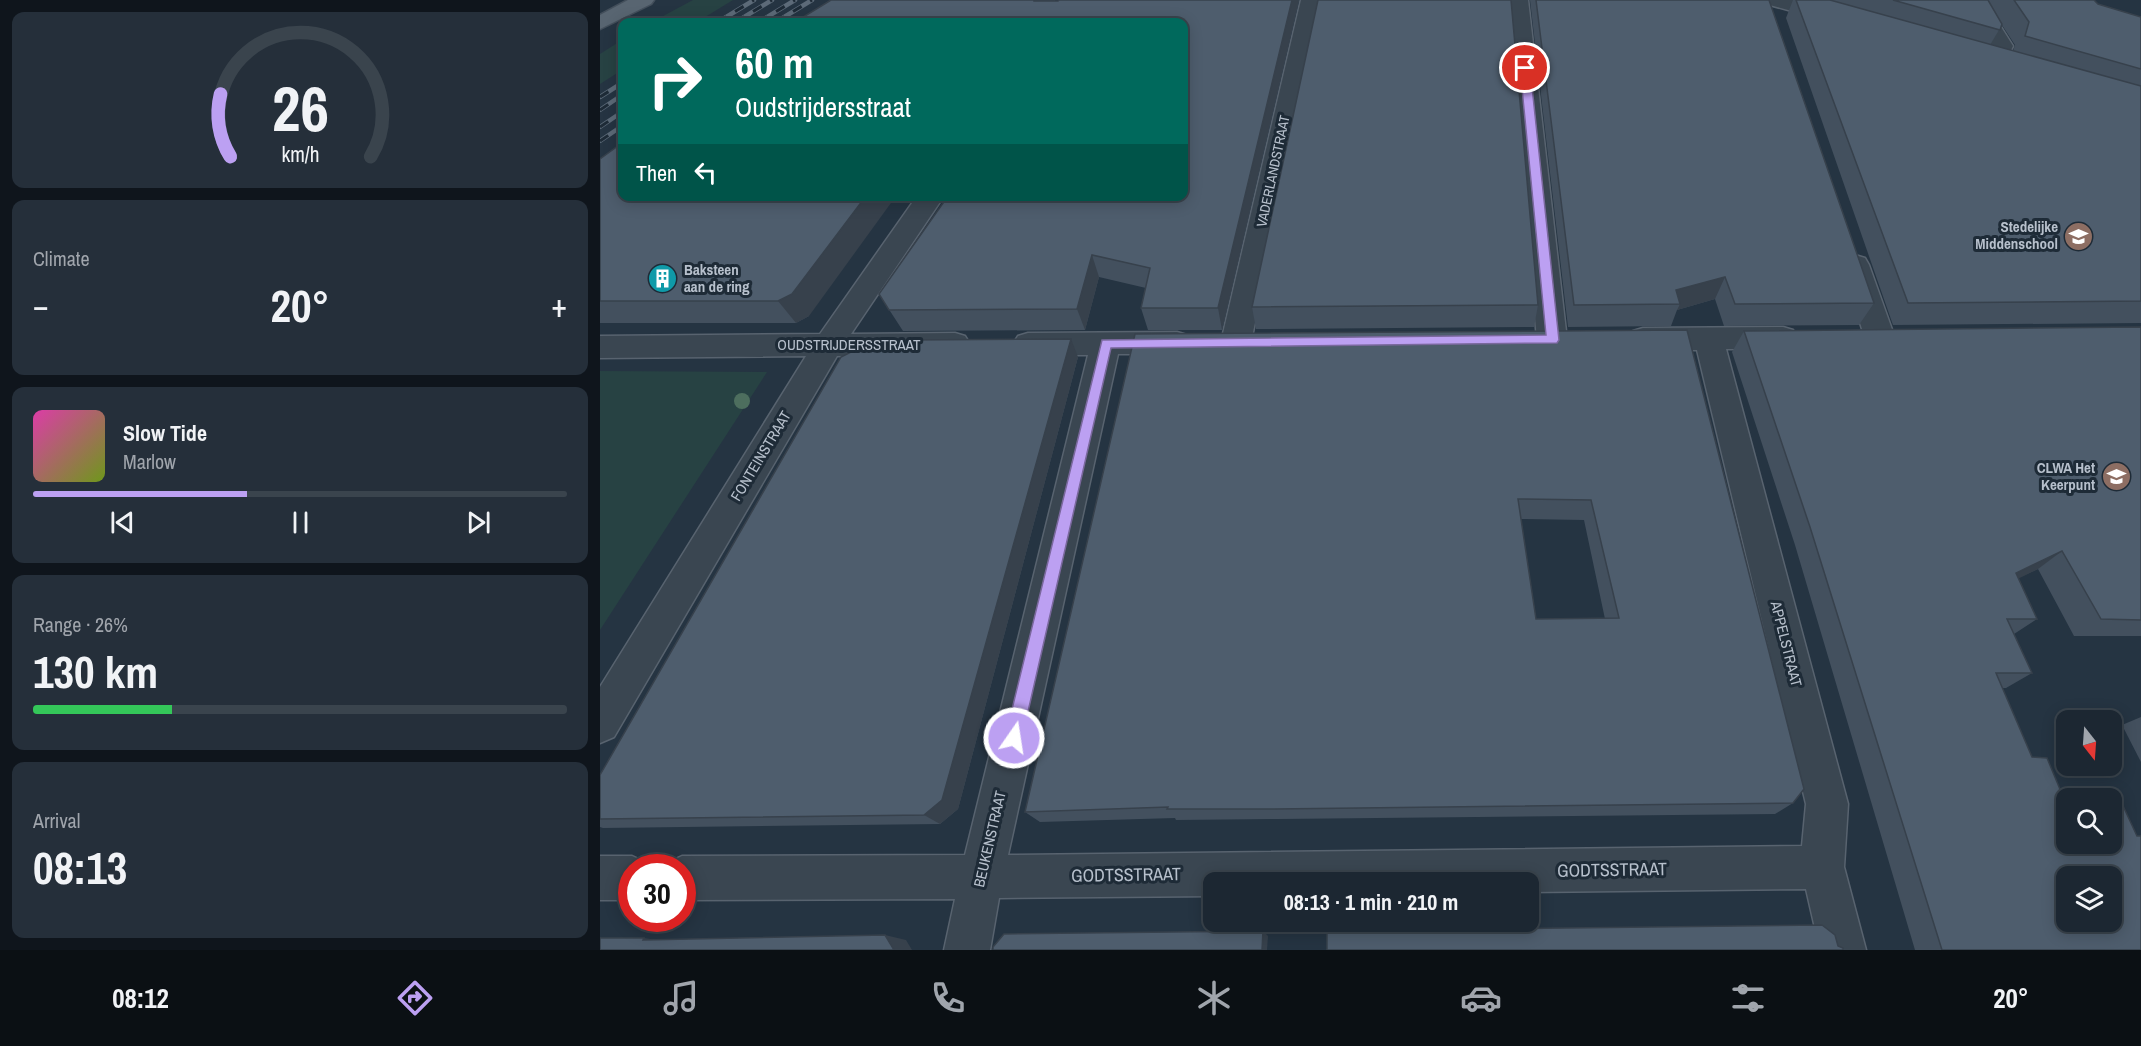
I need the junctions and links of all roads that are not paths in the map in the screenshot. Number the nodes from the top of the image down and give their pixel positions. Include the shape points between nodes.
1 (644, 0) edge
2 (1311, 0) edge
3 (1518, 0) edge
4 (1974, 0) edge
5 (1778, 1) edge
6 (1850, 22) edge
7 (600, 24) edge
8 (1775, 28) edge
9 (1973, 56) edge
10 (929, 201) edge
11 (1846, 238) edge
12 (1811, 338) edge
13 (1880, 338) edge
14 (1619, 339) edge
15 (1709, 339) junction
16 (1552, 340) edge
17 (1227, 342) joint
18 (1106, 343) junction
19 (828, 345) junction
20 (600, 347) edge
21 (600, 723) edge
22 (1822, 867) junction
23 (981, 877) junction
24 (600, 878) edge
25 (618, 878) edge
26 (696, 878) edge
27 (967, 950) edge
28 (1844, 950) edge

1 - 7 main road
2 - 17 street, VADERLANDSTRAAT
3 - 16 street
4 - 9 street via 2002,46 2004,65
5 - 6 street
5 - 8 street via 1772,18
10 - 19 street, FONTEINSTRAAT
11 - 13 street
12 - 15 street
14 - 15 street
15 - 22 street, APPELSTRAAT via 1827,804
17 - 18 street, OUDSTRIJDERSSTRAAT
18 - 19 street, OUDSTRIJDERSSTRAAT
18 - 23 street, BEUKENSTRAAT
19 - 20 street, OUDSTRIJDERSSTRAAT
19 - 21 street, FONTEINSTRAAT
22 - 23 street, GODTSSTRAAT
22 - 28 street, APPELSTRAAT
23 - 26 street, GODTSSTRAAT
23 - 27 street, BEUKENSTRAAT
24 - 25 street

